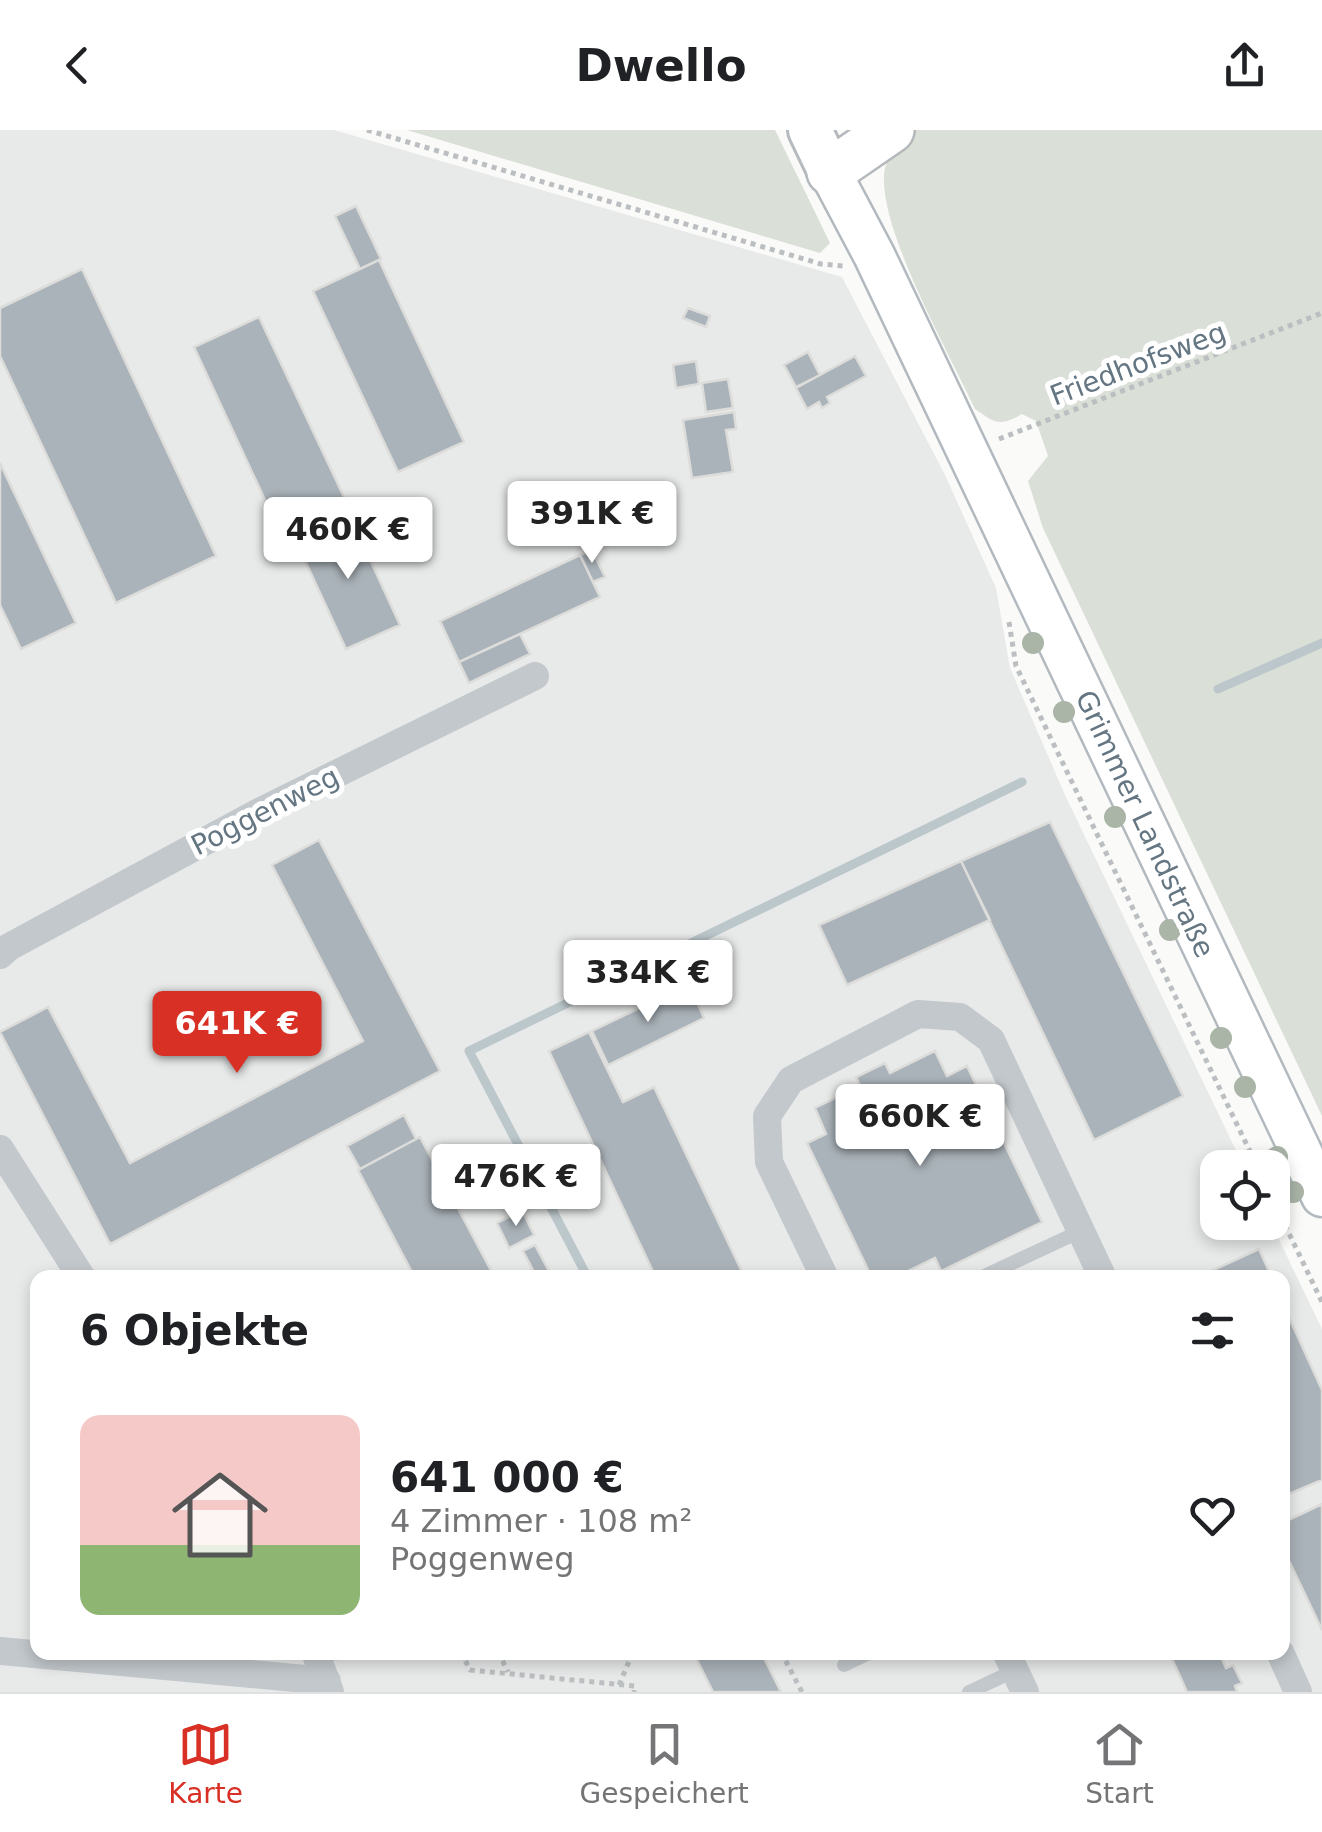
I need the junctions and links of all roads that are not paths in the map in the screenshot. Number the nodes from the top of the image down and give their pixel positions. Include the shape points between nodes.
1 (810, 130) edge
2 (890, 130) edge
3 (830, 172) junction
4 (535, 676) dead end
5 (0, 956) edge
6 (0, 1149) edge
7 (1322, 1196) edge
8 (1081, 1231) junction
9 (77, 1270) edge
10 (821, 1270) edge
11 (997, 1270) edge
12 (1099, 1270) edge
13 (0, 1651) edge
14 (30, 1654) edge
15 (82, 1660) edge
16 (318, 1660) edge
17 (854, 1660) edge
18 (1284, 1660) edge
19 (844, 1665) dead end
20 (1015, 1672) edge
21 (328, 1687) edge
22 (969, 1692) edge
23 (1298, 1692) edge

1 - 3 main road
2 - 3 highway
3 - 7 main road, Grimmer Landstraße
4 - 5 street, Poggenweg via 264,810
6 - 9 street
8 - 10 street via 991,1040 960,1017 918,1014 791,1080 767,1116 769,1162
8 - 11 lane
8 - 12 street
13 - 14 street
15 - 21 street
16 - 21 street
17 - 19 lane
18 - 23 street
20 - 22 lane

